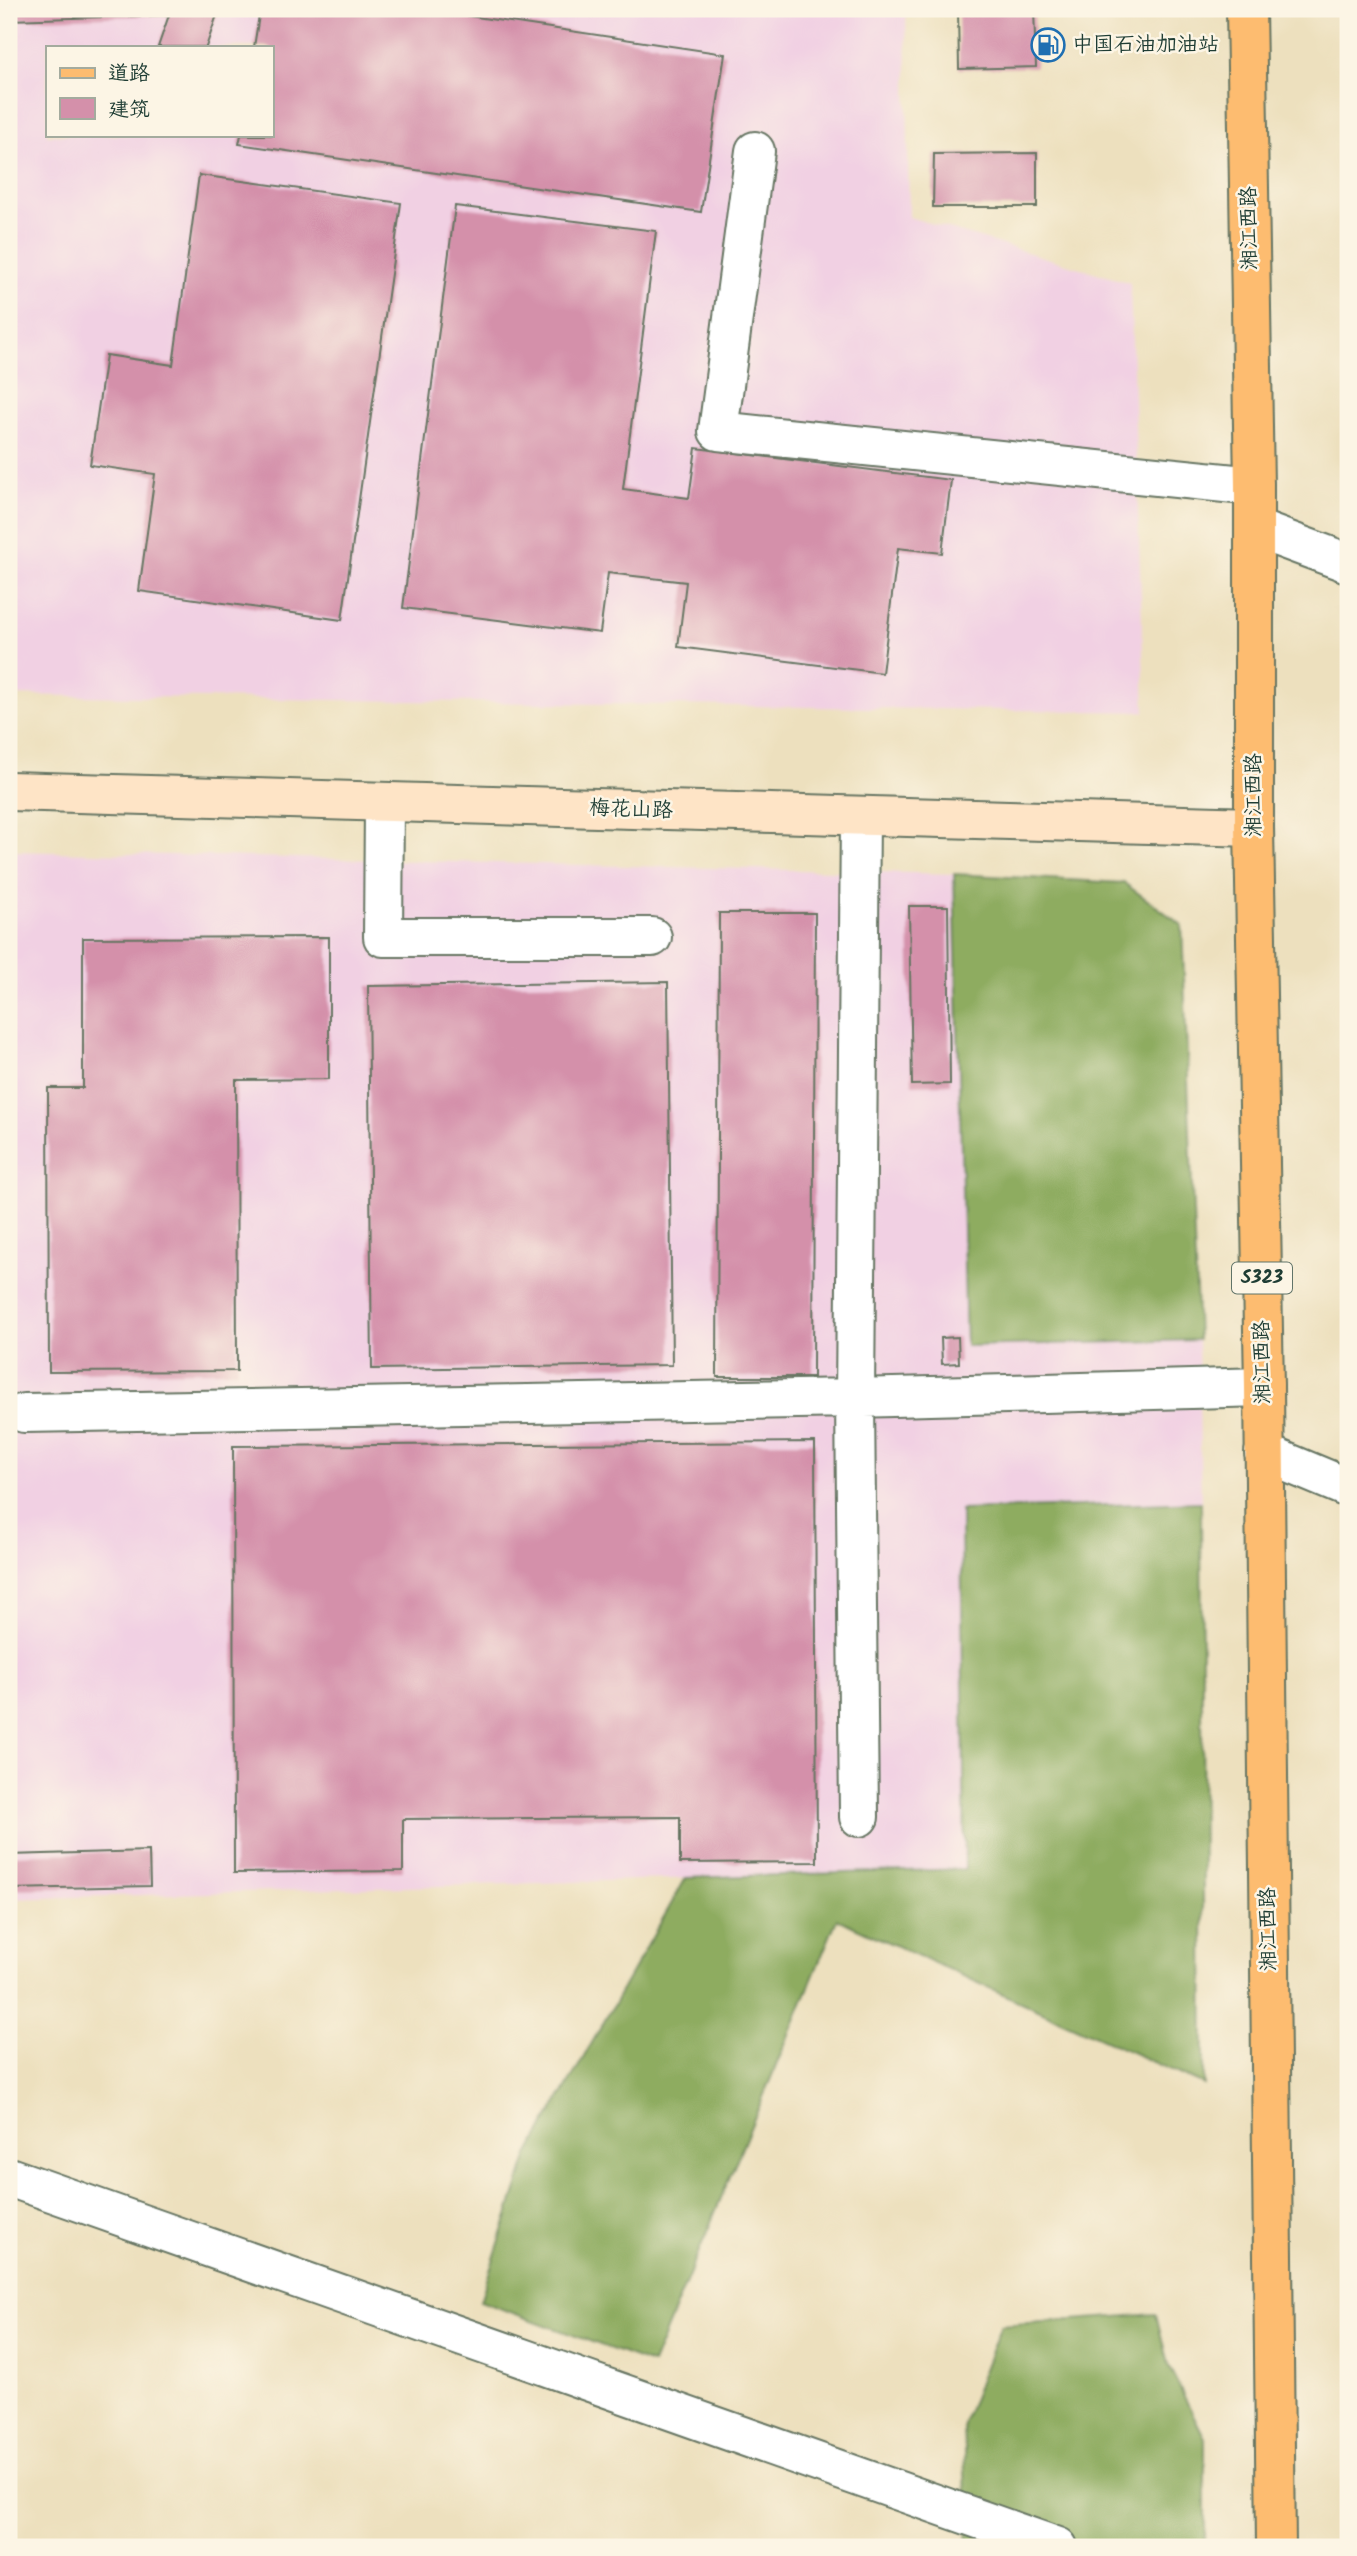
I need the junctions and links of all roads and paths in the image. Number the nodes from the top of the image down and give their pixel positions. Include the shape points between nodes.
1 (1246, 9) edge
2 (755, 150) dead end
3 (1254, 486) junction
4 (1254, 528) junction
5 (1348, 563) edge
6 (9, 791) edge
7 (384, 804) junction
8 (860, 817) junction
9 (1254, 827) junction
10 (652, 937) dead end
11 (1264, 1387) junction
12 (855, 1398) junction
13 (24, 1413) dead end
14 (1264, 1453) junction
15 (1348, 1488) edge
16 (859, 1816) dead end
17 (9, 2177) edge
18 (1058, 2547) edge
19 (1276, 2547) edge

1 - 3 main road, 湘江西路 / S323
2 - 3 street via 718,431
3 - 4 main road, 湘江西路 / S323
4 - 5 street
4 - 9 main road, 湘江西路 / S323
6 - 7 street, 梅花山路
7 - 8 street, 梅花山路
7 - 10 street via 383,937
8 - 9 street, 梅花山路
8 - 12 street
9 - 11 main road, 湘江西路 / S323
11 - 12 street
11 - 14 main road, 湘江西路 / S323
12 - 13 street
12 - 16 street
14 - 15 street
14 - 19 main road, 湘江西路 / S323
17 - 18 street

